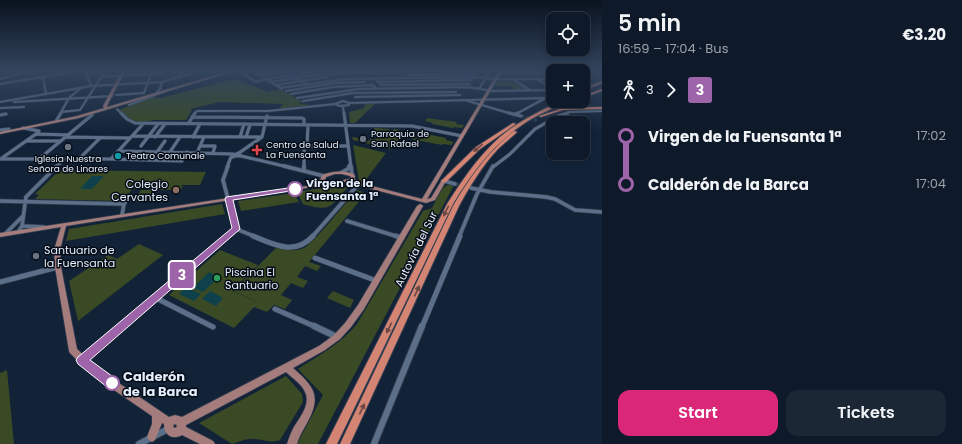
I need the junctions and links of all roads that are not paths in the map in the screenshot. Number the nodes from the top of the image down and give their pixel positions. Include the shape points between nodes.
1 (490, 91) edge
2 (59, 92) edge
3 (77, 92) edge
4 (91, 92) edge
5 (116, 92) edge
6 (145, 92) edge
7 (156, 92) edge
8 (163, 92) edge
9 (287, 92) edge
10 (306, 92) edge
11 (334, 92) edge
12 (423, 92) junction
13 (456, 92) joint
14 (323, 93) junction
15 (378, 93) junction
16 (46, 94) joint
17 (291, 94) junction
18 (114, 95) junction
19 (460, 95) junction
20 (329, 96) junction
21 (381, 96) junction
22 (426, 96) junction
23 (88, 97) junction
24 (355, 97) junction
25 (69, 98) junction
26 (297, 98) junction
27 (545, 98) joint
28 (465, 99) junction
29 (485, 99) junction
30 (115, 100) dead end
31 (431, 100) junction
32 (458, 100) junction
33 (6, 101) junction
34 (303, 101) junction
35 (338, 101) junction
36 (384, 101) junction
37 (0, 102) edge
38 (364, 102) junction
39 (127, 103) junction
40 (349, 103) junction
41 (335, 104) junction
42 (481, 104) junction
43 (546, 105) edge
44 (319, 106) junction
45 (0, 107) edge
46 (24, 107) dead end
47 (106, 107) junction
48 (312, 107) junction
49 (343, 107) junction
50 (550, 108) edge
51 (560, 108) edge
52 (116, 109) junction
53 (602, 110) edge
54 (268, 111) junction
55 (534, 111) junction
56 (61, 112) junction
57 (6, 114) dead end
58 (514, 114) junction
59 (0, 115) edge
60 (92, 115) junction
61 (521, 116) tunnel mouth
62 (192, 117) junction
63 (75, 118) junction
64 (267, 118) junction
65 (540, 118) junction
66 (56, 121) junction
67 (189, 123) junction
68 (545, 123) junction
69 (143, 124) junction
70 (158, 124) junction
71 (165, 124) junction
72 (200, 124) junction
73 (244, 124) junction
74 (250, 124) junction
75 (265, 125) junction
76 (306, 125) junction
77 (345, 125) junction
78 (23, 128) junction
79 (1, 131) edge
80 (36, 134) junction
81 (66, 136) junction
82 (148, 136) junction
83 (155, 136) junction
84 (462, 136) junction
85 (131, 137) junction
86 (180, 137) junction
87 (193, 137) junction
88 (204, 137) junction
89 (240, 137) junction
90 (246, 137) junction
91 (262, 137) junction
92 (100, 138) junction
93 (25, 141) junction
94 (60, 141) junction
95 (165, 141) dead end
96 (495, 143) junction
97 (141, 146) dead end
98 (201, 146) junction
99 (307, 146) junction
100 (348, 146) junction
101 (118, 151) junction
102 (158, 152) junction
103 (170, 152) junction
104 (187, 152) junction
105 (197, 153) junction
106 (213, 153) junction
107 (240, 155) junction
108 (233, 156) junction
109 (0, 159) edge
110 (39, 159) junction
111 (64, 159) junction
112 (79, 159) junction
113 (111, 159) junction
114 (350, 165) junction
115 (304, 170) junction
116 (342, 172) junction
117 (352, 177) junction
118 (324, 178) junction
119 (444, 181) junction
120 (340, 182) junction
121 (332, 183) junction
122 (455, 184) tunnel mouth
123 (316, 186) junction
124 (356, 187) junction
125 (471, 188) tunnel mouth
126 (479, 189) junction
127 (491, 192) junction
128 (129, 196) dead end
129 (26, 197) junction
130 (229, 199) junction
131 (0, 201) edge
132 (15, 202) junction
133 (421, 202) junction
134 (25, 203) junction
135 (124, 204) junction
136 (602, 212) edge
137 (122, 215) junction
138 (23, 216) junction
139 (347, 221) dead end
140 (64, 225) junction
141 (22, 226) junction
142 (46, 228) junction
143 (236, 229) junction
144 (18, 232) junction
145 (2, 235) edge
146 (402, 238) junction
147 (315, 258) dead end
148 (58, 267) junction
149 (377, 281) junction
150 (0, 282) edge
151 (156, 298) junction
152 (275, 308) dead end
153 (213, 327) dead end
154 (337, 337) junction
155 (82, 360) junction
156 (287, 367) junction
157 (156, 413) junction
158 (169, 426) junction
159 (181, 426) junction
160 (152, 437) junction
161 (291, 442) edge
162 (139, 444) edge
163 (210, 444) edge
164 (331, 444) edge
165 (346, 444) edge
166 (374, 444) edge

1 - 29 main road
2 - 16 street
3 - 25 street
4 - 23 street
5 - 18 main road
6 - 18 street
7 - 39 main road
8 - 39 main road
9 - 17 street
10 - 17 street
11 - 14 street
12 - 13 street
12 - 15 street
12 - 22 street
13 - 19 street
14 - 20 street
14 - 26 street
15 - 20 street
15 - 21 street
16 - 33 street
17 - 26 street
18 - 23 street
18 - 30 main road
18 - 47 main road
19 - 22 street
19 - 28 street
20 - 24 street
20 - 34 street
20 - 35 street
20 - 44 street via 321,100
21 - 22 street
21 - 24 street
21 - 36 street
22 - 31 street
23 - 25 street
23 - 56 street via 80,110
24 - 38 street
25 - 33 street
25 - 56 street
26 - 34 street
27 - 29 street
27 - 58 street
28 - 29 street
28 - 32 street
29 - 42 main road
31 - 32 street
31 - 36 street
32 - 42 street
33 - 37 street
33 - 45 street
34 - 48 street
35 - 40 street
35 - 41 street
36 - 38 street
38 - 40 street
39 - 47 main road
39 - 52 main road
40 - 49 street
41 - 44 street
41 - 49 street
42 - 58 street
42 - 84 main road
43 - 55 highway
44 - 48 street
45 - 46 street
47 - 52 main road
47 - 63 main road
47 - 66 main road
48 - 54 street
49 - 77 street
50 - 96 highway, Autovía del Sur via 524,121
51 - 65 highway, Autovía del Sur
52 - 60 main road
52 - 69 street via 132,122
53 - 65 highway via 559,110
53 - 68 street via 569,112
54 - 62 street via 200,111 195,112
54 - 64 street
55 - 96 highway via 504,133
55 -> 119 highway via 478,148
56 - 66 street
57 - 59 street
58 - 61 street
60 - 63 main road
60 - 81 street
62 - 64 street
62 - 67 street
63 - 78 main road
64 - 75 street
64 - 76 street via 304,118
65 - 68 street
165 -> 65 highway, Autovía del Sur via 469,183 500,144 518,129
66 - 79 main road
67 - 71 street
67 - 72 street
68 - 126 street via 535,129 510,154 494,164
69 - 70 street
69 - 85 street
70 - 71 street
70 - 82 street
71 - 83 street
72 - 73 street
72 - 87 street
73 - 74 street
73 - 89 street
74 - 75 street
74 - 90 street
75 - 76 street
75 - 91 street
76 - 77 street
76 - 99 street
77 - 84 street via 412,126
77 - 100 street
78 - 79 main road
78 - 80 street via 39,131
80 - 81 street
80 - 93 street
81 - 92 street
81 - 94 street
82 - 83 street
82 - 85 street
82 - 97 street
83 - 86 street
84 - 133 main road
85 - 92 street
85 - 101 street
86 - 87 street
86 - 103 street
87 - 88 street
88 - 89 street
88 - 98 street
89 - 90 street
90 - 91 street
91 - 107 street
92 - 112 street
93 - 94 street
93 - 109 street
94 - 110 street
95 - 102 street
96 -> 164 highway, Autovía del Sur via 479,160 450,204
98 - 105 street
98 - 106 street via 215,146
99 - 100 street
99 - 115 street via 304,147
100 - 114 street
101 - 102 street
101 - 113 street
102 - 103 street
103 - 104 street
104 - 105 street
104 - 113 street via 182,161
105 - 106 street
106 - 108 street
107 - 108 street
107 - 115 street
108 - 130 street via 223,180
109 - 110 street
110 - 111 street
111 - 112 street
111 - 129 street
112 - 113 street
114 - 116 street
114 - 117 street
115 - 118 street
116 - 117 main road
116 - 118 main road
117 - 120 main road
117 - 133 main road via 355,182
118 - 121 main road
118 - 123 main road
119 - 122 street
119 - 133 main road via 433,199
120 - 121 main road
120 - 124 main road
121 - 123 main road
123 - 130 main road
124 - 133 main road
124 - 143 street via 306,244 300,247 288,248
125 - 126 street
126 - 127 street
126 - 127 street
126 - 166 street
127 - 136 street via 546,197 575,210
128 - 135 street
129 - 132 street
129 - 134 street
130 - 137 main road
130 - 143 street
131 - 132 street
132 - 134 street
133 - 146 main road
134 - 135 street
134 - 138 street
135 - 137 street
137 - 140 main road
138 - 141 street
138 - 145 street
139 - 146 street
140 - 142 main road
140 - 148 main road via 57,250
141 - 142 street
141 - 144 street
142 - 144 main road
143 - 151 street
144 - 145 main road
146 - 149 main road
147 - 149 street
148 - 150 street
148 - 155 main road via 73,351
149 - 154 main road via 361,307
151 - 153 street
151 - 155 street
152 - 154 street
154 - 156 main road
155 - 157 main road
156 - 159 main road
156 - 161 main road via 308,389 311,398 310,408
157 - 158 main road
157 - 160 main road via 157,424
158 - 159 main road via 172,433 177,432
158 - 160 street
159 - 163 main road
160 - 162 street

